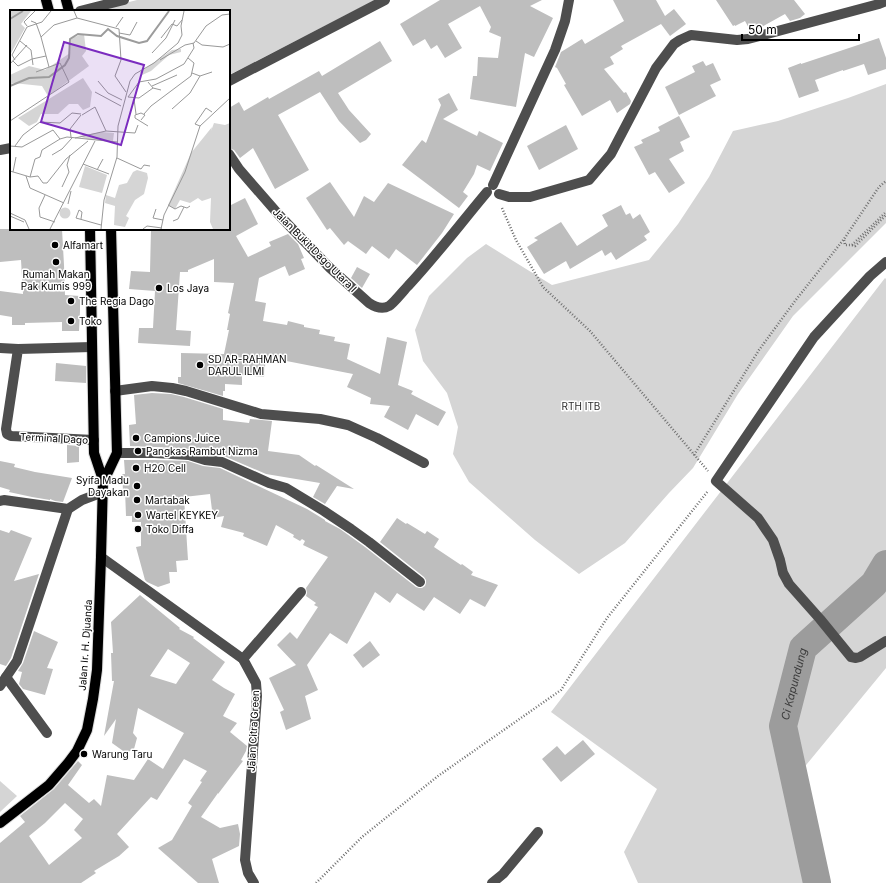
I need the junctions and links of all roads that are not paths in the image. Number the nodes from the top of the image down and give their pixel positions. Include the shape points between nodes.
1 (46, 0) edge
2 (66, 0) edge
3 (124, 0) edge
4 (385, 0) edge
5 (569, 0) edge
6 (886, 1) edge
7 (49, 10) edge
8 (69, 10) edge
9 (84, 10) edge
10 (230, 80) edge
11 (10, 148) edge
12 (0, 150) edge
13 (230, 155) edge
14 (494, 192) junction
15 (90, 230) edge
16 (112, 230) edge
17 (886, 262) edge
18 (92, 347) junction
19 (0, 348) edge
20 (18, 349) junction
21 (115, 391) junction
22 (94, 440) junction
23 (117, 453) junction
24 (424, 463) dead end
25 (103, 480) junction
26 (103, 492) junction
27 (1, 498) edge
28 (68, 509) junction
29 (101, 557) junction
30 (420, 582) dead end
31 (302, 592) dead end
32 (886, 641) edge
33 (243, 659) junction
34 (6, 677) junction
35 (0, 686) edge
36 (47, 733) dead end
37 (0, 823) edge
38 (538, 832) dead end
39 (254, 883) edge
40 (492, 883) edge

1 - 7 main road
2 - 8 main road
3 - 9 street
4 - 10 street
5 - 14 street, Jalan Bukit Dago Utara I via 555,50
6 - 14 street via 748,39 691,35 680,40 656,68 611,154 589,180 530,198 509,198
11 - 12 street
13 - 14 street, Jalan Bukit Dago Utara I via 279,215 330,268 369,303 380,308 389,307
15 - 18 main road, Jalan Ir. H. Djuanda
16 - 21 main road, Jalan Ir. H. Djuanda
17 - 32 street via 814,337 716,481 758,518 773,540 789,584 851,657 860,657
18 - 20 street
18 - 22 main road, Jalan Ir. H. Djuanda
19 - 20 street
20 - 22 street, Terminal Dago via 7,434
21 - 23 main road, Jalan Ir. H. Djuanda
21 - 24 street via 152,386 172,388 261,414 348,425
22 - 25 main road, Jalan Ir. H. Djuanda via 94,453
23 - 25 main road, Jalan Ir. H. Djuanda
23 - 30 street via 189,455 222,462 286,488 351,529
25 - 26 main road, Jalan Ir. H. Djuanda
26 - 28 street
26 - 29 main road, Jalan Ir. H. Djuanda
27 - 28 street
28 - 34 street via 17,661
29 - 33 street, Jalan Citra Green
29 - 37 main road, Jalan Ir. H. Djuanda via 97,670 87,730 72,757 49,785
31 - 33 street
33 - 39 street, Jalan Citra Green via 256,683 245,860
34 - 35 street
34 - 36 street
38 - 40 street via 503,874

